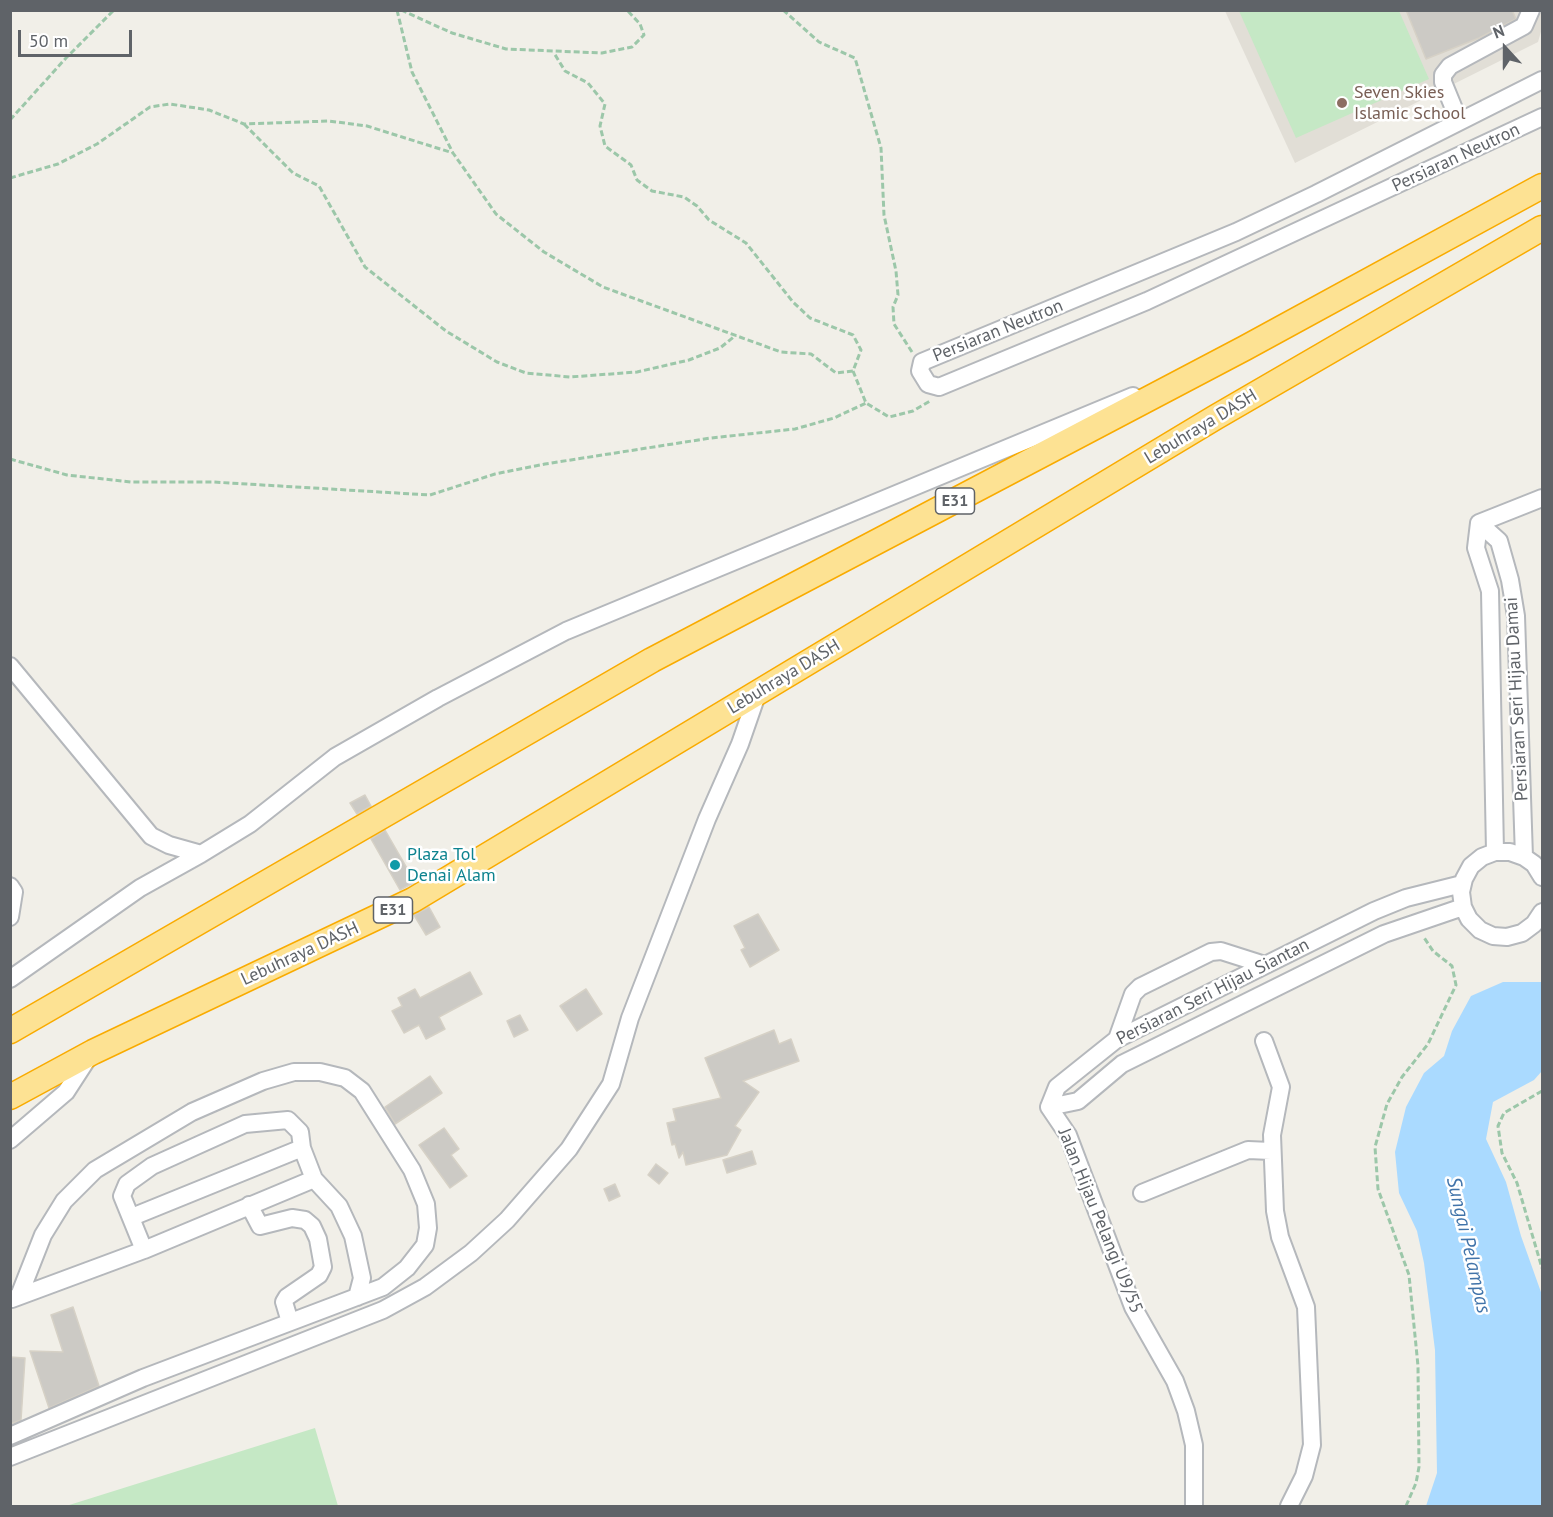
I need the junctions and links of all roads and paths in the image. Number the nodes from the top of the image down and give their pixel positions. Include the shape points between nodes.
1 (114, 10) edge
2 (398, 10) edge
3 (627, 10) edge
4 (783, 10) edge
5 (1531, 10) edge
6 (554, 53) junction
7 (1542, 80) edge
8 (1542, 117) edge
9 (10, 120) edge
10 (1459, 121) junction
11 (244, 124) junction
12 (453, 153) junction
13 (10, 178) edge
14 (1542, 186) edge
15 (1542, 228) edge
16 (737, 335) junction
17 (1245, 348) junction
18 (921, 362) junction
19 (853, 371) junction
20 (939, 387) junction
21 (866, 403) junction
22 (10, 459) edge
23 (1542, 498) edge
24 (1479, 523) junction
25 (10, 666) edge
26 (758, 692) junction
27 (1495, 852) junction
28 (201, 854) junction
29 (1524, 856) junction
30 (1542, 877) edge
31 (1462, 884) junction
32 (10, 886) edge
33 (1463, 907) junction
34 (1542, 912) edge
35 (10, 917) edge
36 (1422, 932) dead end
37 (1265, 965) junction
38 (10, 980) edge
39 (10, 1030) edge
40 (1117, 1039) junction
41 (1264, 1041) dead end
42 (93, 1052) junction
43 (1542, 1090) edge
44 (10, 1097) edge
45 (1049, 1107) junction
46 (10, 1140) edge
47 (302, 1148) junction
48 (1271, 1150) junction
49 (314, 1179) junction
50 (1142, 1192) dead end
51 (249, 1205) junction
52 (132, 1217) junction
53 (144, 1250) junction
54 (1542, 1268) edge
55 (357, 1296) junction
56 (15, 1298) edge
57 (340, 1305) junction
58 (290, 1322) junction
59 (348, 1323) junction
60 (16, 1434) edge
61 (28, 1449) junction
62 (10, 1457) edge
63 (1194, 1506) edge
64 (1289, 1506) edge
65 (1406, 1506) edge

1 - 9 path
2 - 6 path via 452,33 506,49
2 - 12 path via 412,72
3 - 6 path via 644,35 632,47 602,53
4 - 18 path via 819,42 855,58 881,148 884,215 898,295 894,324
5 - 10 street via 1524,26 1450,66 1443,75
6 - 19 path via 565,71 588,83 605,104 600,126 605,146 631,165 637,180 652,191 684,197 709,220 746,243 810,318 853,335 861,350
7 - 10 street, Persiaran Neutron
8 - 20 street, Persiaran Neutron via 1147,301
10 - 18 street, Persiaran Neutron via 1236,232
11 - 12 path via 329,121 367,126
11 - 13 path via 209,110 170,104 150,107 97,144 58,164
11 - 16 path via 293,173 319,186 365,267 446,331 497,362 525,373 570,377 637,372 699,356 720,348
12 - 16 path via 496,214 544,252 603,287
14 - 17 highway, E31
15 - 26 highway, Lebuhraya DASH / E31 via 1216,417
16 - 19 path via 781,352 811,354 836,373
17 - 28 street via 566,631 335,757 250,824
17 - 39 highway, E31 via 652,660
18 - 20 street, Persiaran Neutron via 920,371 928,384
19 - 21 path
20 - 21 path via 932,399 889,417
21 - 22 path via 834,418 795,429 545,464 495,474 430,495 213,482 131,482 67,475
23 - 24 street
24 - 27 street, Persiaran Seri Hijau Damai via 1476,548 1490,591
24 - 29 street, Persiaran Seri Hijau Damai via 1499,541 1516,616
25 - 28 street via 151,836
26 - 42 highway, Lebuhraya DASH / E31 via 413,900
26 - 59 street via 630,1018 611,1084 569,1149 507,1220 471,1253 426,1287
27 - 29 street
27 - 31 street via 1471,866
28 - 38 street via 140,888
29 - 30 street
31 - 33 street
31 - 37 street, Persiaran Seri Hijau Siantan via 1406,898 1374,911
32 - 35 street via 14,892
33 - 34 street via 1480,930 1508,937 1522,933
33 - 45 street, Persiaran Seri Hijau Siantan via 1384,933 1122,1064 1078,1101
36 - 65 path via 1433,951 1452,966 1456,985 1428,1044 1387,1104 1375,1147 1378,1189 1409,1275 1418,1366 1419,1467
37 - 40 street, Persiaran Seri Hijau Siantan
37 - 40 street via 1221,951 1211,952 1140,987 1132,994
40 - 45 street, Persiaran Seri Hijau Siantan via 1057,1087
41 - 48 street via 1281,1087
42 - 44 highway, Lebuhraya DASH / E31
42 - 46 street via 66,1092
43 - 54 path via 1504,1113 1498,1126 1502,1153 1517,1183
45 - 63 street, Jalan Hijau Pelangi U9/55 via 1068,1135 1133,1307 1175,1381 1186,1411 1194,1445
47 - 49 street
47 - 52 street
47 - 52 street via 300,1132 288,1120 245,1124 134,1178 122,1196
48 - 50 street via 1248,1150
48 - 64 street via 1280,1237 1306,1307 1312,1445 1304,1476
49 - 51 street
49 - 55 street via 339,1206 353,1236 362,1278
51 - 53 street
51 - 58 street via 260,1226 292,1218 305,1220 318,1239 323,1267 319,1275 287,1297 284,1302
52 - 53 street
53 - 56 street
55 - 56 street via 383,1287 407,1268 425,1245 426,1204 412,1170 362,1091 345,1078 320,1072 294,1072 192,1112 95,1170 64,1201 43,1235
55 - 57 street
57 - 58 street
57 - 59 street
58 - 60 street via 143,1378
59 - 61 street
60 - 61 street
61 - 62 street

